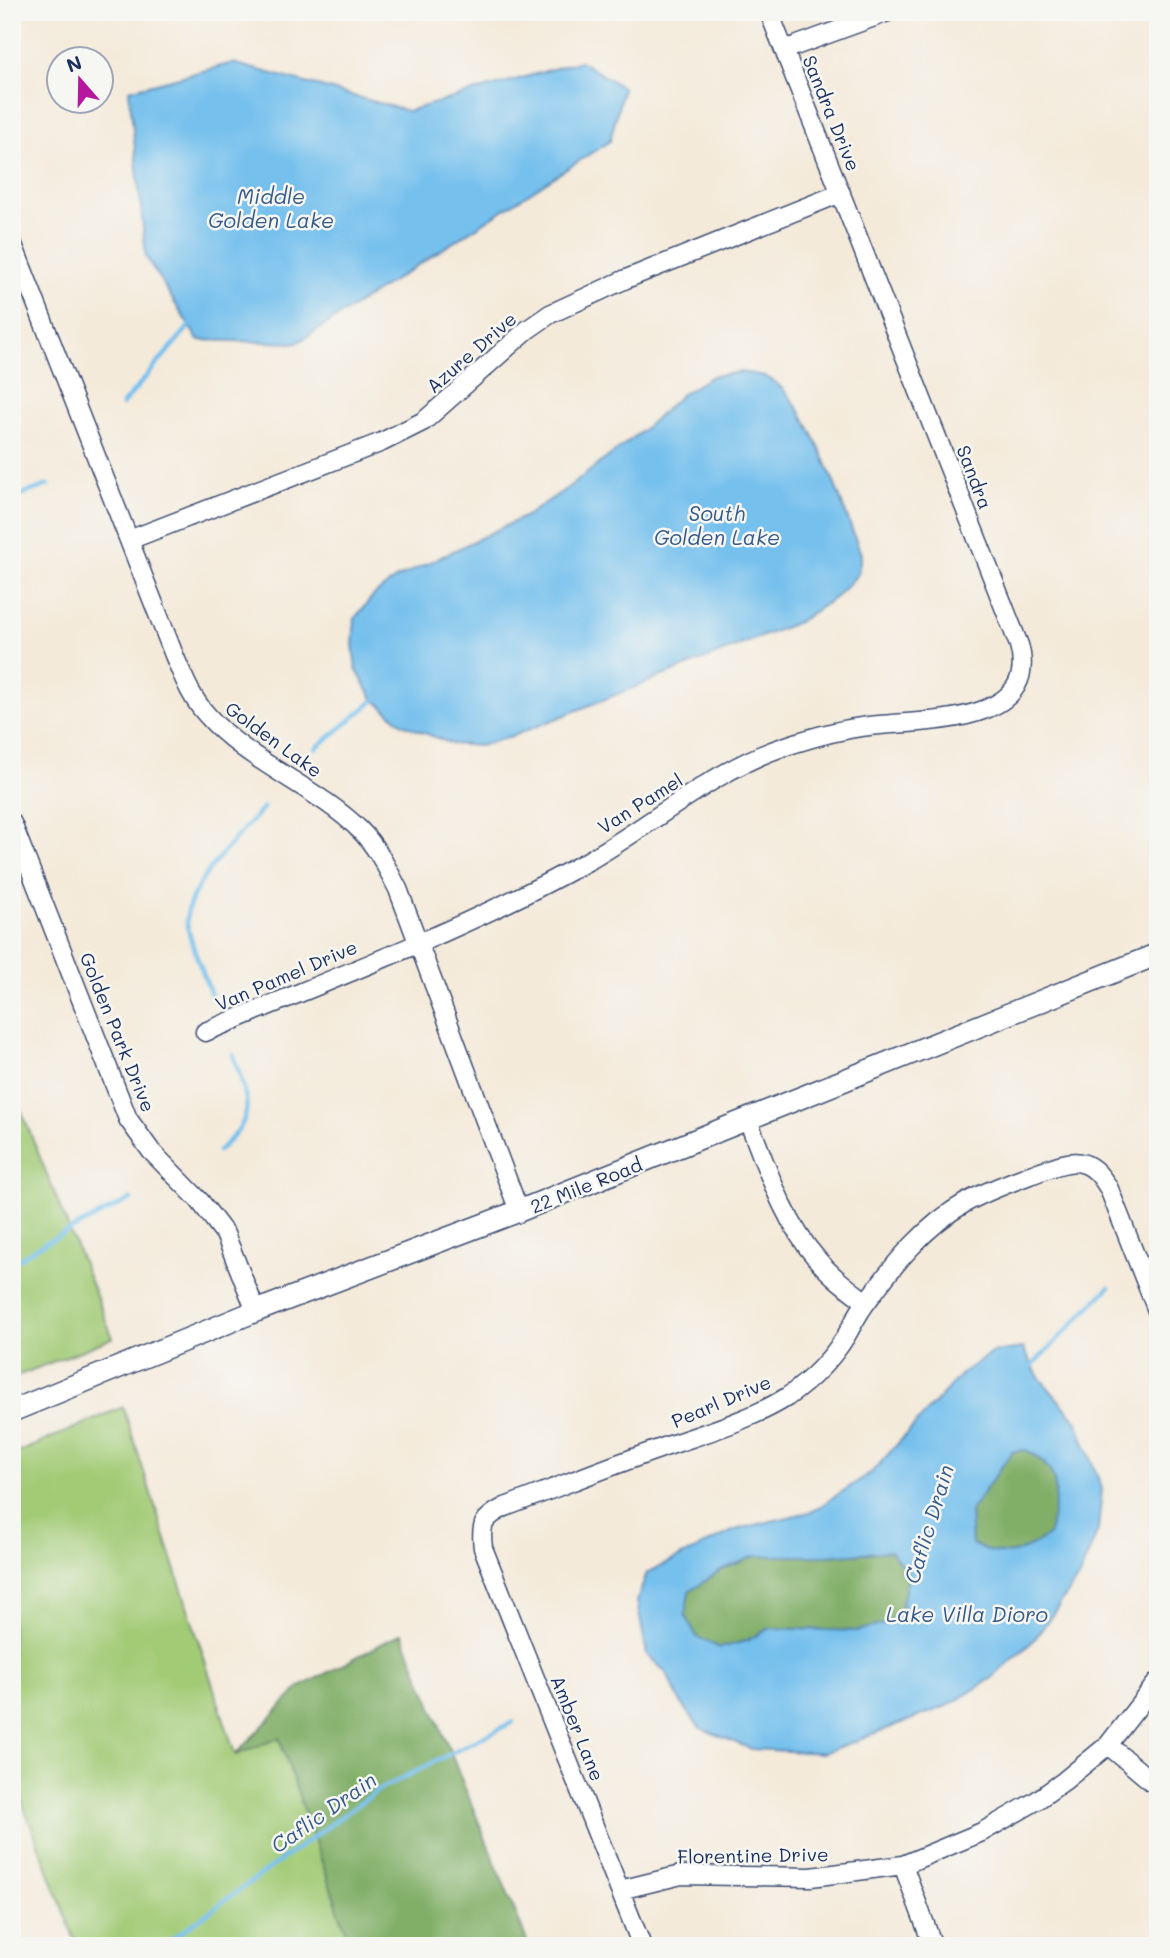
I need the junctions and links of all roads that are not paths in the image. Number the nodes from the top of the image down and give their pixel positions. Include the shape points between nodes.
1 (769, 12) edge
2 (888, 12) edge
3 (784, 50) junction
4 (841, 193) junction
5 (12, 242) edge
6 (129, 540) junction
7 (929, 721) joint
8 (12, 824) edge
9 (419, 943) junction
10 (1158, 954) edge
11 (383, 957) joint
12 (205, 1032) dead end
13 (748, 1120) junction
14 (519, 1211) junction
15 (866, 1302) junction
16 (256, 1311) junction
17 (1158, 1313) edge
18 (12, 1410) edge
19 (482, 1525) joint
20 (1158, 1681) edge
21 (1108, 1745) junction
22 (1158, 1787) edge
23 (903, 1865) junction
24 (620, 1890) junction
25 (642, 1946) edge
26 (933, 1946) edge

1 - 3 street
2 - 3 street
3 - 4 street, Sandra Drive
4 - 6 street, Azure Drive via 550,314 410,429
4 - 7 street, Sandra via 1023,658 1020,682 998,703 960,718
5 - 6 street, Golden Lake
6 - 9 street, Golden Lake via 174,655 205,714 225,734 361,831 382,858
7 - 9 street, Van Pamel via 851,729 756,757 587,862
8 - 16 street, Golden Park Drive via 128,1119 225,1234
9 - 11 street, Van Pamel
9 - 14 street, Golden Lake
10 - 13 street, 22 Mile Road
11 - 12 street, Van Pamel Drive
13 - 14 street, 22 Mile Road
13 - 15 street via 776,1190 804,1242
14 - 16 street, 22 Mile Road
15 - 17 street, Pearl Drive via 932,1226 966,1202 1027,1176 1081,1161 1101,1174 1109,1189
15 - 19 street, Pearl Drive via 828,1362 785,1398 505,1507
16 - 18 street, 22 Mile Road
19 - 24 street, Amber Lane via 483,1548
20 - 21 street, Florentine Drive
21 - 22 street
21 - 23 street, Florentine Drive via 1036,1801 982,1832
23 - 24 street, Florentine Drive via 811,1877 681,1875
23 - 26 street
24 - 25 street, Amber Lane

